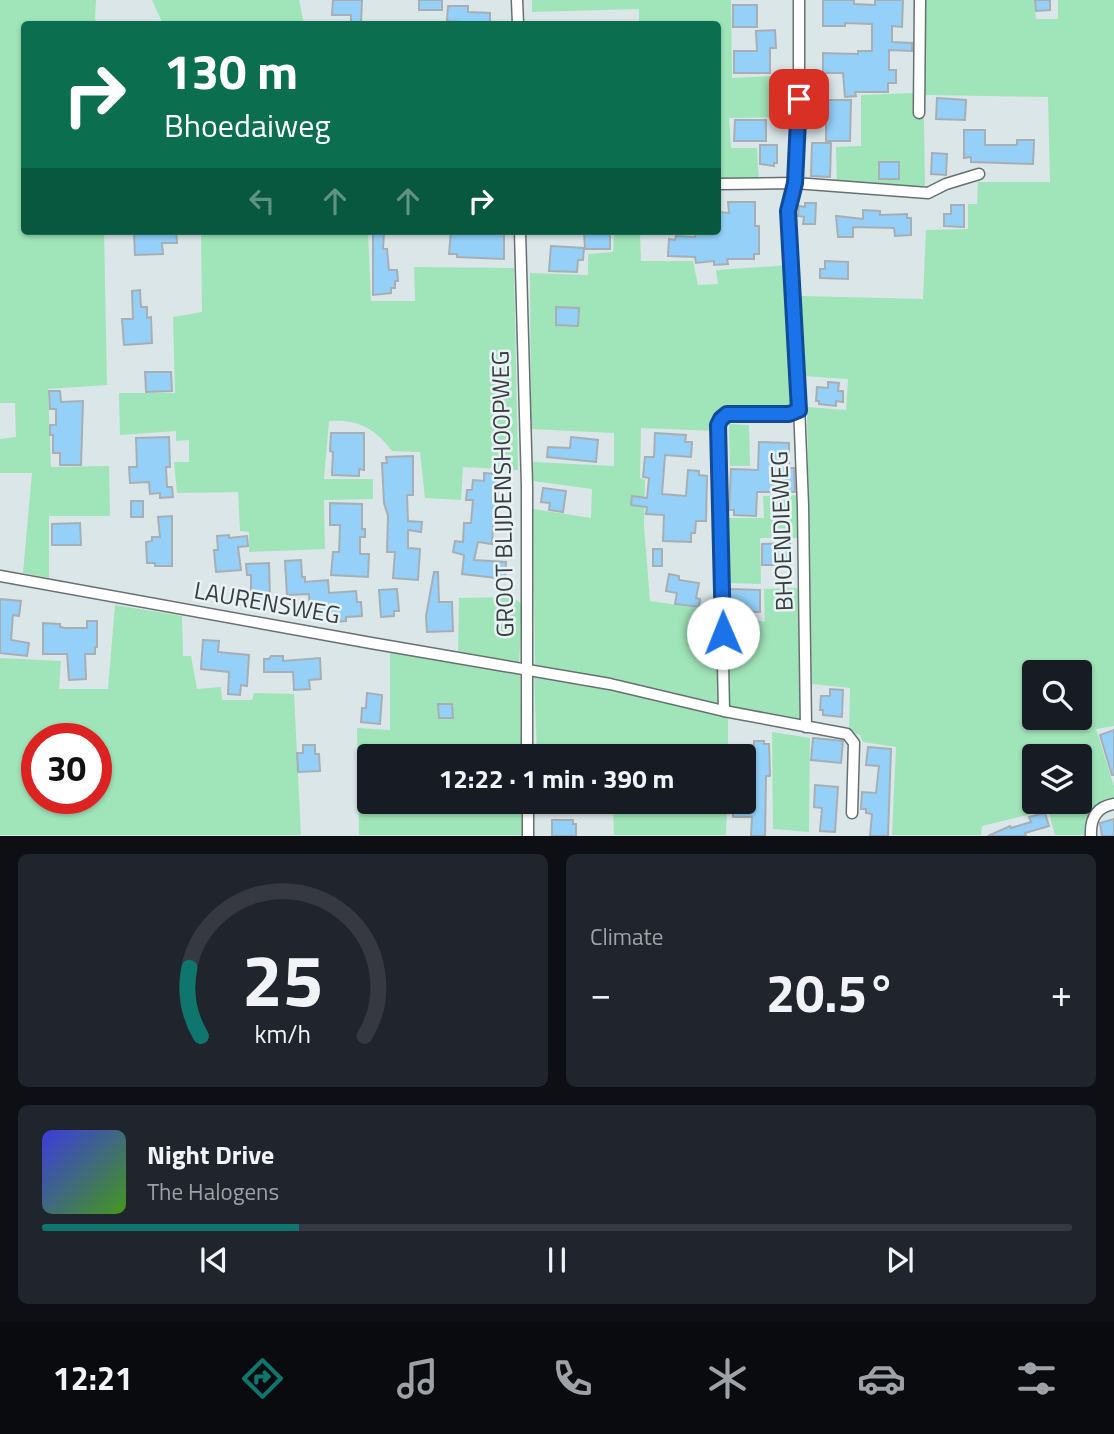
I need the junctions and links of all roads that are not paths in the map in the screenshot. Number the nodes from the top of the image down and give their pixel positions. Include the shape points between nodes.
1 (517, 0) edge
2 (799, 0) edge
3 (920, 0) edge
4 (518, 21) edge
5 (919, 113) dead end
6 (979, 174) dead end
7 (795, 183) junction
8 (721, 184) edge
9 (520, 235) edge
10 (799, 410) junction
11 (0, 576) edge
12 (526, 668) junction
13 (724, 711) junction
14 (806, 727) junction
15 (527, 744) edge
16 (1109, 805) edge
17 (852, 813) dead end
18 (528, 814) edge
19 (528, 835) edge
20 (1091, 835) edge

1 - 4 street
2 - 7 street, BHOENDIEWEG
3 - 5 street
6 - 7 street via 928,193
7 - 8 street
7 - 10 street, BHOENDIEWEG via 788,211
9 - 12 street, GROOT BLIJDENSHOOPWEG
10 - 13 street via 727,414 718,425
10 - 14 street, BHOENDIEWEG
11 - 12 street, LAURENSWEG
12 - 13 street, LAURENSWEG
12 - 15 street, GROOT BLIJDENSHOOPWEG
13 - 14 street, LAURENSWEG
14 - 17 street, LAURENSWEG via 851,737
16 - 20 street via 1094,815
18 - 19 street

